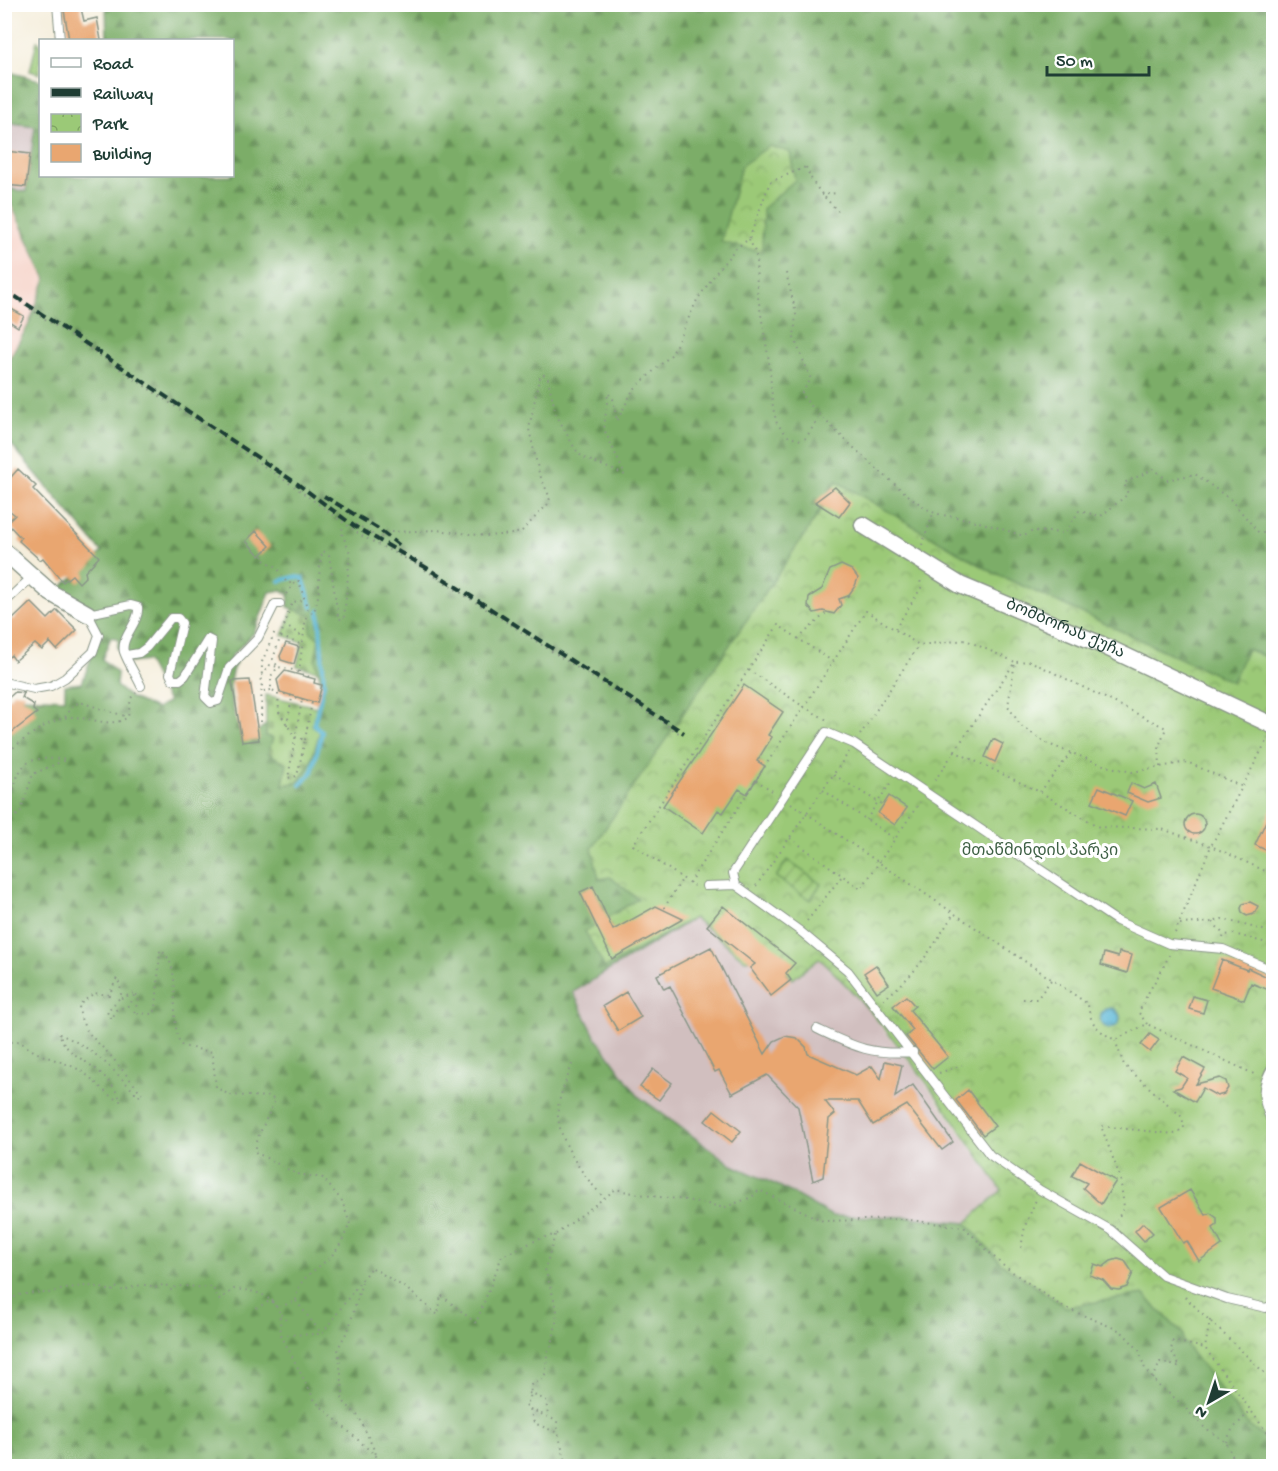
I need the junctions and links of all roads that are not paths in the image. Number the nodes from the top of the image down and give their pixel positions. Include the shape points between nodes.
1 (57, 4) edge
2 (60, 39) edge
3 (862, 525) dead end
4 (4, 551) edge
5 (32, 577) junction
6 (4, 603) edge
7 (280, 604) dead end
8 (88, 614) junction
9 (127, 656) junction
10 (4, 682) edge
11 (141, 686) road end
12 (1272, 729) edge
13 (736, 885) junction
14 (706, 886) road end
15 (1274, 971) edge
16 (817, 1029) dead end
17 (913, 1052) junction
18 (1274, 1065) edge
19 (1274, 1126) edge
20 (1274, 1304) edge

1 - 2 lane
3 - 12 street, ბომბორას ქუჩა via 960,585 1102,645
4 - 5 street
5 - 6 lane
5 - 8 street
7 - 9 lane via 270,609 258,638 228,668 218,701 211,702 205,697 212,641 208,639 180,680 173,680 170,674 182,623 178,618 171,618 139,653
8 - 9 lane via 121,606 138,607 139,615 125,641
8 - 10 lane via 99,635 93,652 66,678 34,689
9 - 11 lane
13 - 14 lane
13 - 15 lane via 733,873 826,732 854,744 1117,921 1170,944 1223,949
13 - 17 lane via 848,971
16 - 17 lane via 862,1050
17 - 20 lane via 990,1155 1040,1190 1111,1230 1163,1276 1227,1299 1266,1308
18 - 19 lane via 1265,1079 1263,1102

